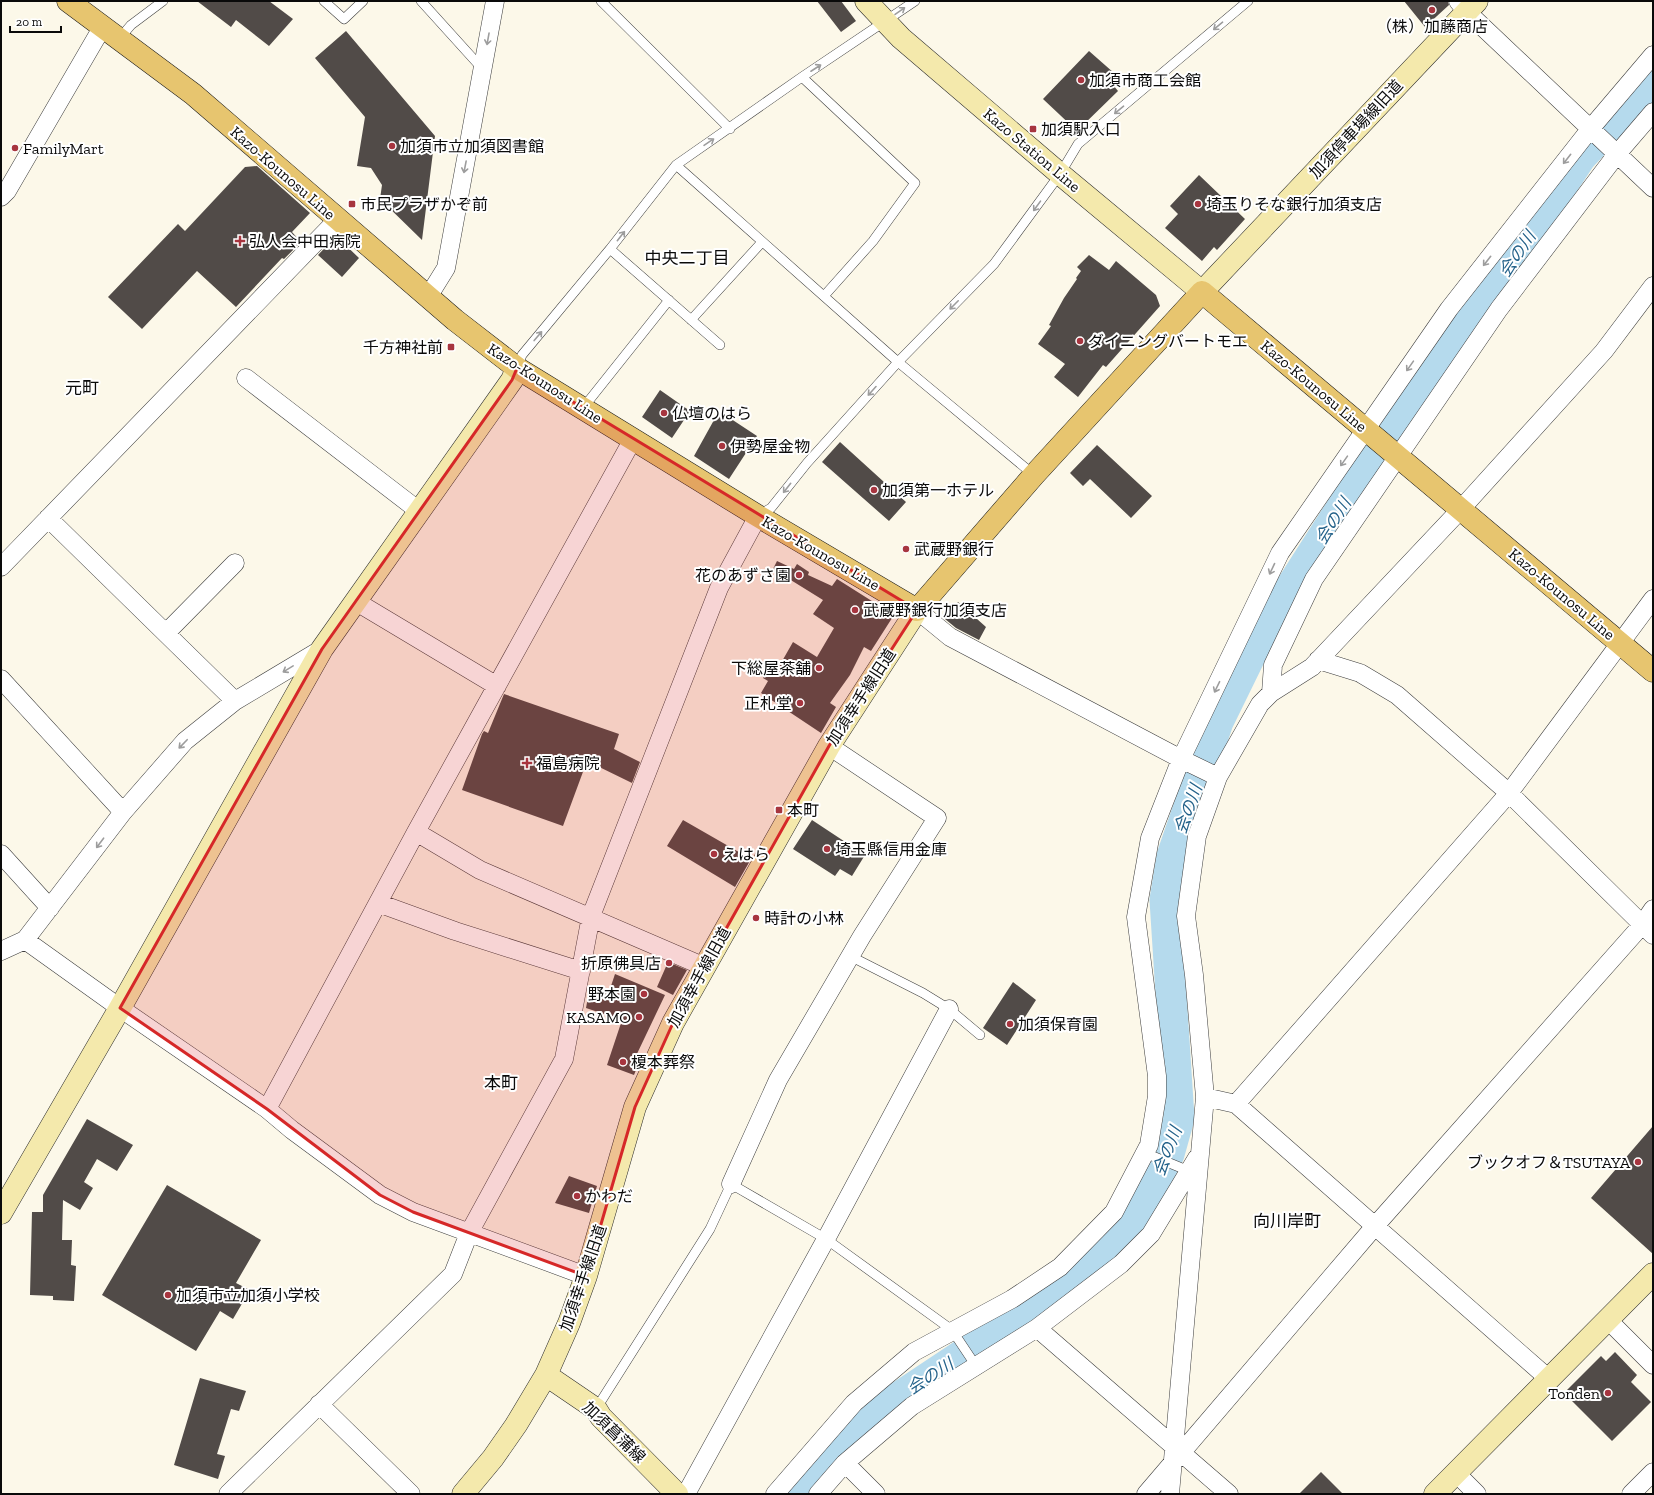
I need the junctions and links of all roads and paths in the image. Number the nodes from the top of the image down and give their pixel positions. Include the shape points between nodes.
1 (68, 1) edge
2 (162, 1) edge
3 (324, 1) edge
4 (363, 1) edge
5 (421, 1) edge
6 (495, 1) edge
7 (601, 1) edge
8 (866, 1) edge
9 (915, 1) edge
10 (1248, 1) edge
11 (1467, 5) edge
12 (885, 22) junction
13 (111, 33) junction
14 (1653, 55) edge
15 (484, 65) junction
16 (802, 77) junction
17 (1653, 112) edge
18 (1591, 128) junction
19 (730, 129) junction
20 (1617, 154) junction
21 (676, 165) junction
22 (1060, 174) junction
23 (1653, 188) edge
24 (1, 197) edge
25 (337, 220) junction
26 (762, 242) junction
27 (610, 249) junction
28 (1653, 286) edge
29 (1202, 292) junction
30 (824, 296) junction
31 (428, 297) junction
32 (669, 300) junction
33 (691, 320) junction
34 (720, 345) dead end
35 (898, 362) junction
36 (517, 368) junction
37 (246, 378) dead end
38 (583, 408) junction
39 (1368, 431) junction
40 (633, 439) junction
41 (1394, 453) junction
42 (1034, 474) junction
43 (1461, 509) junction
44 (419, 510) junction
45 (758, 516) junction
46 (48, 518) junction
47 (235, 563) dead end
48 (1, 567) edge
49 (1653, 600) edge
50 (355, 601) junction
51 (917, 610) junction
52 (166, 633) junction
53 (1620, 644) junction
54 (322, 648) junction
55 (1318, 660) junction
56 (1653, 671) edge
57 (1, 679) edge
58 (497, 686) junction
59 (1271, 693) junction
60 (235, 701) junction
61 (829, 746) junction
62 (1181, 759) junction
63 (1218, 777) junction
64 (1509, 793) junction
65 (123, 812) junction
66 (416, 832) junction
67 (1, 854) edge
68 (378, 903) junction
69 (50, 908) junction
70 (1653, 909) edge
71 (591, 916) junction
72 (1647, 930) edge
73 (26, 940) junction
74 (1, 951) edge
75 (850, 956) junction
76 (704, 967) junction
77 (581, 971) junction
78 (120, 1008) junction
79 (949, 1009) junction
80 (980, 1035) dead end
81 (1205, 1098) junction
82 (1236, 1104) junction
83 (267, 1109) junction
84 (1144, 1153) junction
85 (1199, 1156) junction
86 (1189, 1171) junction
87 (730, 1184) junction
88 (1, 1213) edge
89 (1375, 1226) junction
90 (469, 1233) junction
91 (826, 1239) junction
92 (1653, 1274) edge
93 (586, 1276) junction
94 (1608, 1320) junction
95 (1037, 1328) junction
96 (952, 1330) junction
97 (1653, 1365) edge
98 (976, 1366) junction
99 (546, 1375) junction
100 (1550, 1379) junction
101 (319, 1404) junction
102 (596, 1409) junction
103 (1176, 1454) junction
104 (845, 1464) junction
105 (1653, 1472) edge
106 (1456, 1473) junction
107 (228, 1494) edge
108 (412, 1494) edge
109 (463, 1494) edge
110 (677, 1494) edge
111 (686, 1494) edge
112 (775, 1494) edge
113 (818, 1494) edge
114 (876, 1494) edge
115 (1146, 1494) edge
116 (1170, 1494) edge
117 (1230, 1494) edge
118 (1435, 1494) edge
119 (1477, 1494) edge
120 (1631, 1494) edge

1 - 13 main road, Kazo-Kounosu Line
2 - 13 lane via 131,25
3 - 4 lane via 344,19
5 - 15 lane via 478,64
6 -> 15 street
7 - 19 lane
8 - 12 street, Kazo Station Line
12 -> 9 lane
10 -> 22 lane via 1078,144
11 - 18 street
11 - 29 street, 加須停車場線旧道
16 -> 12 lane
12 - 22 street, Kazo Station Line
13 - 24 street
13 - 25 main road, Kazo-Kounosu Line via 193,94
14 - 18 street
15 -> 31 street via 446,268
16 - 19 lane
16 - 30 lane via 915,183 873,241
17 - 20 street
18 - 20 street
18 -> 39 street via 1449,309
21 -> 19 lane
20 - 23 street
20 - 41 street
21 - 26 lane
27 -> 21 lane
22 - 29 street, Kazo Station Line
22 -> 35 lane via 994,264
25 - 31 main road, Kazo-Kounosu Line
25 - 46 street
26 - 30 lane
26 - 33 lane
27 - 32 lane
36 -> 27 lane via 522,355
28 - 43 street via 1604,351
29 - 39 main road, Kazo-Kounosu Line
29 - 42 main road
30 - 35 lane
31 - 36 main road, Kazo-Kounosu Line
32 - 33 lane
32 - 38 lane
33 - 34 lane
35 - 42 lane
35 -> 45 lane via 807,462 771,508
36 - 38 main road, Kazo-Kounosu Line
36 - 44 street via 512,380
37 - 44 street
38 - 40 main road, Kazo-Kounosu Line
39 - 41 main road, Kazo-Kounosu Line
39 -> 62 street via 1280,554
40 - 45 main road, Kazo-Kounosu Line
40 - 58 street
41 - 43 main road, Kazo-Kounosu Line
41 - 59 street via 1314,579 1273,665
42 - 51 main road
43 - 53 main road, Kazo-Kounosu Line
43 - 55 street
44 - 50 street
45 - 51 main road, Kazo-Kounosu Line
45 - 71 street via 719,588
46 - 48 street
46 - 52 street
47 - 52 street
49 - 53 street
50 - 54 street
50 - 58 street
51 - 61 street, 加須幸手線旧道
51 - 62 street via 950,637
52 - 60 street
53 - 56 main road, Kazo-Kounosu Line
53 - 64 street
54 -> 60 street
54 - 78 street
55 - 59 street via 1312,667
55 - 64 street via 1360,673 1397,695
57 - 65 street
58 - 66 street
59 - 63 street via 1260,704
60 -> 65 street via 185,741
61 - 75 street via 937,818
61 - 76 street, 加須幸手線旧道
62 - 63 street
62 - 84 street via 1150,838 1136,917 1157,1076 1157,1096 1149,1145
63 - 81 street via 1197,836 1186,916
64 - 72 street
64 - 82 street
65 -> 69 street
66 - 68 street
66 - 71 street via 480,870
67 - 69 street
68 - 77 street via 455,932
68 - 83 street
69 - 73 street
70 - 72 street
71 - 76 street
71 - 77 street
72 - 89 street
73 - 74 street
73 - 78 street
75 - 79 lane via 924,993
75 - 87 street via 778,1080
76 - 93 street, 加須幸手線旧道 via 673,1024 635,1108
77 - 90 street via 564,1059
78 - 83 street
78 - 88 street
79 - 80 lane
79 - 91 street
81 - 82 street
81 - 85 street
82 - 89 street
83 - 90 street via 380,1195 413,1212
84 - 86 lane
84 - 96 street via 1114,1212 1060,1267 1012,1299
85 - 86 street
85 - 103 street
86 - 95 street via 1151,1234 1121,1264
87 - 91 lane
87 - 102 lane via 710,1229
89 - 100 street
89 - 103 street
90 - 93 street
90 - 101 street via 454,1274
91 - 96 lane
91 - 111 street
92 - 94 street
93 - 99 street, 加須幸手線旧道
94 - 97 street
94 - 100 street
95 - 98 street
95 - 103 street
96 - 98 lane
96 - 112 street via 914,1352 854,1403
98 - 104 street via 912,1406
99 - 102 street, 加須菖蒲線
99 - 109 street, 加須幸手線旧道 via 501,1447
100 - 106 street
101 - 107 street
101 - 108 street
102 - 110 street, 加須菖蒲線
103 - 115 street
103 - 116 street
103 - 117 street
104 - 113 street
104 - 114 street
105 - 120 street
106 - 118 street
106 - 119 street

